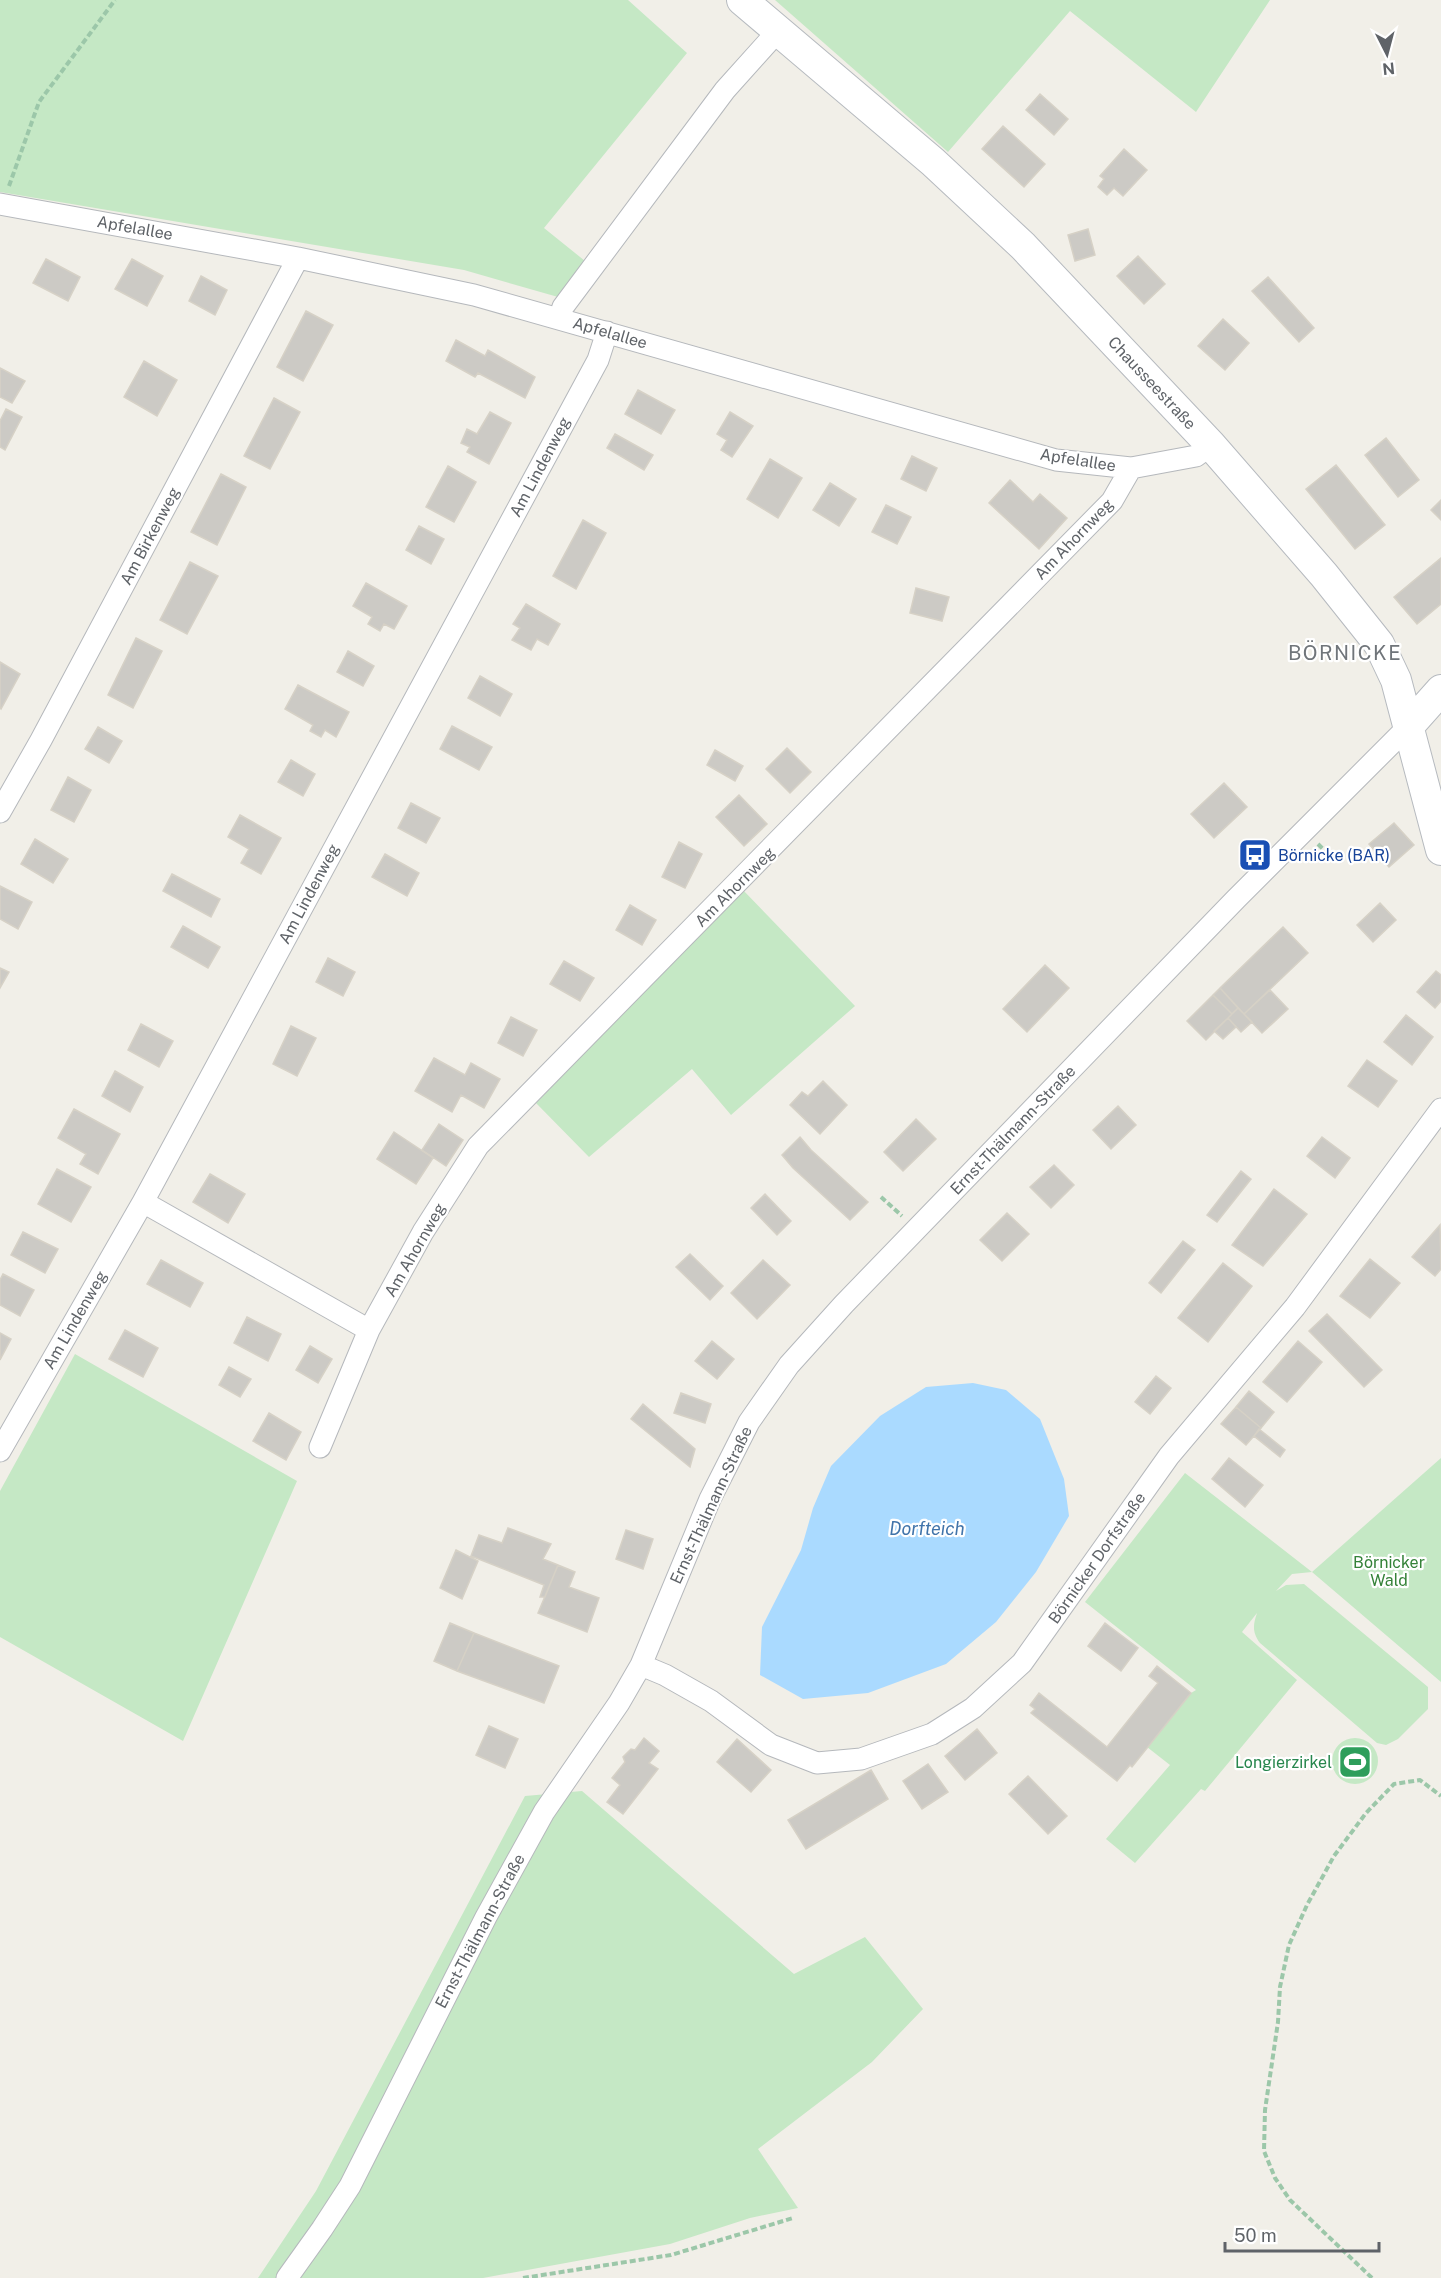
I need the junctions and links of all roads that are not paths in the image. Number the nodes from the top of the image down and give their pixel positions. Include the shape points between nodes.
1 (742, 0) edge
2 (778, 31) junction
3 (1, 205) edge
4 (298, 258) junction
5 (559, 318) junction
6 (607, 332) junction
7 (1211, 445) junction
8 (1131, 468) junction
9 (1441, 690) edge
10 (1408, 727) junction
11 (0, 812) edge
12 (1441, 850) edge
13 (1441, 1109) edge
14 (143, 1202) junction
15 (369, 1329) junction
16 (320, 1447) dead end
17 (0, 1451) edge
18 (640, 1665) junction
19 (287, 2278) edge

1 - 2 main road, Chausseestraße
2 - 5 street via 725,90 563,307
2 - 7 main road, Chausseestraße via 933,162 1023,246
3 - 4 street, Apfelallee
4 - 5 street, Apfelallee via 474,295
4 - 11 street, Am Birkenweg
5 - 6 street, Apfelallee
6 - 8 street, Apfelallee via 1056,460
6 - 14 street, Am Lindenweg via 592,370
7 - 8 street, Apfelallee via 1196,456
7 - 10 main road, Chausseestraße via 1379,644 1396,680
8 - 15 street, Am Ahornweg via 1112,501 478,1146 423,1232
9 - 10 main road, Ernst-Thälmann-Straße
10 - 12 main road, Chausseestraße
10 - 18 street, Ernst-Thälmann-Straße via 1236,899 789,1365 749,1422 710,1499
13 - 18 street, Börnicker Dorfstraße via 1295,1307 1169,1456 1023,1663 973,1708 932,1734 861,1759 818,1764 771,1744 711,1701
14 - 15 street
14 - 17 street, Am Lindenweg
15 - 16 street, Am Ahornweg
18 - 19 street, Ernst-Thälmann-Straße via 619,1703 544,1812 486,1917 350,2186

